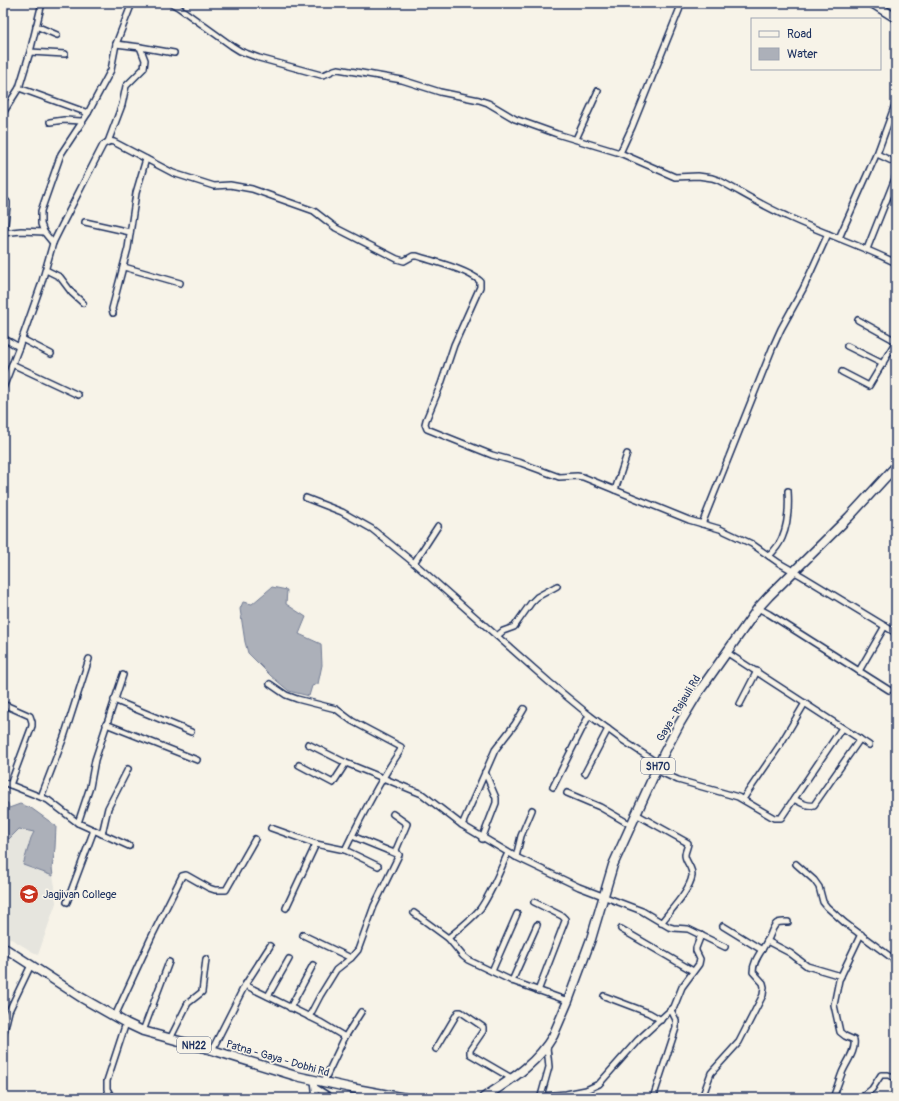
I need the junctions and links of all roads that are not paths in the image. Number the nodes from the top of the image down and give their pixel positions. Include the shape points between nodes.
1 (132, 3) edge
2 (171, 3) edge
3 (682, 3) edge
4 (872, 3) edge
5 (890, 3) edge
6 (41, 7) dead end
7 (896, 7) edge
8 (896, 18) edge
9 (36, 26) junction
10 (57, 34) dead end
11 (116, 44) junction
12 (140, 47) junction
13 (30, 52) junction
14 (174, 53) dead end
15 (65, 54) dead end
16 (19, 88) junction
17 (598, 91) dead end
18 (896, 102) edge
19 (3, 113) edge
20 (88, 113) junction
21 (50, 122) dead end
22 (82, 122) junction
23 (576, 139) junction
24 (108, 142) junction
25 (620, 153) junction
26 (877, 154) junction
27 (146, 159) junction
28 (896, 163) edge
29 (896, 176) edge
30 (3, 199) edge
31 (85, 222) dead end
32 (44, 232) junction
33 (130, 232) junction
34 (4, 233) edge
35 (828, 234) junction
36 (839, 238) junction
37 (54, 244) junction
38 (867, 249) junction
39 (896, 263) edge
40 (124, 267) junction
41 (46, 270) junction
42 (180, 283) dead end
43 (83, 302) dead end
44 (113, 312) dead end
45 (858, 320) dead end
46 (3, 338) edge
47 (22, 339) junction
48 (896, 341) edge
49 (847, 346) dead end
50 (19, 347) junction
51 (51, 354) dead end
52 (12, 364) junction
53 (883, 364) junction
54 (842, 372) dead end
55 (3, 388) edge
56 (78, 395) dead end
57 (628, 454) dead end
58 (896, 466) edge
59 (615, 490) junction
60 (788, 491) dead end
61 (306, 498) dead end
62 (702, 524) junction
63 (438, 526) dead end
64 (769, 556) junction
65 (414, 563) junction
66 (794, 572) junction
67 (557, 586) dead end
68 (758, 608) junction
69 (884, 626) junction
70 (896, 633) edge
71 (497, 636) junction
72 (726, 652) junction
73 (89, 659) dead end
74 (757, 671) junction
75 (859, 671) junction
76 (122, 675) dead end
77 (270, 684) dead end
78 (889, 690) dead end
79 (114, 700) junction
80 (805, 703) junction
81 (3, 704) edge
82 (740, 704) dead end
83 (524, 709) dead end
84 (590, 715) junction
85 (106, 724) junction
86 (842, 728) junction
87 (608, 729) junction
88 (191, 732) dead end
89 (860, 739) junction
90 (308, 744) dead end
91 (869, 745) dead end
92 (197, 760) dead end
93 (346, 763) junction
94 (299, 765) dead end
95 (658, 767) junction
96 (128, 769) dead end
97 (485, 772) junction
98 (585, 773) dead end
99 (382, 777) junction
100 (3, 782) edge
101 (10, 785) junction
102 (553, 787) dead end
103 (567, 793) dead end
104 (41, 797) junction
105 (743, 799) junction
106 (794, 799) junction
107 (532, 810) dead end
108 (393, 814) dead end
109 (636, 814) junction
110 (78, 823) junction
111 (631, 825) junction
112 (462, 826) junction
113 (271, 828) dead end
114 (94, 830) junction
115 (102, 834) junction
116 (352, 836) junction
117 (482, 838) junction
118 (255, 839) dead end
119 (316, 844) junction
120 (129, 846) dead end
121 (346, 850) junction
122 (508, 853) junction
123 (398, 854) junction
124 (516, 857) junction
125 (796, 864) dead end
126 (378, 866) dead end
127 (603, 896) junction
128 (67, 902) dead end
129 (534, 902) dead end
130 (286, 908) dead end
131 (414, 913) dead end
132 (517, 914) dead end
133 (788, 922) dead end
134 (661, 923) junction
135 (537, 925) dead end
136 (723, 926) dead end
137 (621, 929) dead end
138 (303, 934) dead end
139 (860, 934) junction
140 (701, 935) junction
141 (448, 938) junction
142 (767, 941) junction
143 (270, 946) dead end
144 (3, 947) edge
145 (725, 947) dead end
146 (762, 950) junction
147 (351, 958) junction
148 (290, 959) dead end
149 (206, 960) dead end
150 (896, 960) edge
151 (169, 962) dead end
152 (32, 964) junction
153 (313, 965) dead end
154 (693, 971) junction
155 (492, 972) junction
156 (841, 976) junction
157 (512, 981) junction
158 (245, 985) junction
159 (538, 991) junction
160 (268, 996) junction
161 (604, 996) dead end
162 (568, 1001) junction
163 (3, 1008) edge
164 (290, 1008) junction
165 (671, 1010) junction
166 (9, 1011) junction
167 (361, 1012) dead end
168 (114, 1016) junction
169 (309, 1017) junction
170 (661, 1020) junction
171 (126, 1023) junction
172 (143, 1031) junction
173 (3, 1036) edge
174 (345, 1037) junction
175 (170, 1039) junction
176 (547, 1047) junction
177 (436, 1049) dead end
178 (212, 1050) junction
179 (3, 1062) edge
180 (896, 1078) edge
181 (513, 1079) junction
182 (3, 1083) edge
183 (318, 1084) junction
184 (541, 1097) edge
185 (112, 1098) edge
186 (316, 1098) edge
187 (332, 1098) edge
188 (405, 1098) edge
189 (483, 1098) edge
190 (653, 1098) edge
191 (702, 1098) edge
192 (833, 1098) edge
193 (861, 1098) edge

1 - 11 street
2 - 23 street via 232,46 259,58 321,75 338,69 402,80 488,103 515,119
3 - 25 street
4 - 8 main road
5 - 7 main road
6 - 9 street
9 - 10 street
9 - 13 street
11 - 12 street
11 - 20 street via 111,70
12 - 14 street
12 - 24 street via 145,60 144,68 126,86 122,105
13 - 15 street
13 - 16 street
16 - 19 street
16 - 20 street
17 - 23 street
18 - 26 street
20 - 22 street
21 - 22 street
22 - 32 street via 61,154 42,211 41,224
23 - 25 street
24 - 27 street via 114,142
24 - 37 street via 103,145
25 - 35 street via 675,177 712,178 769,208
26 - 28 street
26 - 36 street
27 - 33 street via 136,194
27 - 59 street via 168,171 214,186 230,185 252,189 302,206 314,211 336,228 397,259 404,261 416,256 477,278 480,287 454,345 426,420 426,427 492,455 559,477 580,477
29 - 38 street
30 - 34 street via 7,202
31 - 33 street
32 - 34 street
32 - 37 street
33 - 40 street
35 - 36 street
35 - 62 street via 772,349
36 - 38 street
37 - 41 street
38 - 39 street
40 - 42 street
40 - 44 street
41 - 43 street via 60,277 72,293
41 - 47 street
45 - 48 street
46 - 50 street
47 - 50 street
47 - 51 street
48 - 53 street
49 - 53 street
50 - 52 street
52 - 55 street
52 - 56 street
53 - 54 street via 869,386
57 - 59 street
58 - 66 main road, Gaya - Rajauli Rd / SH70
59 - 62 street
60 - 64 street via 785,531
61 - 65 street via 342,512 372,530
62 - 64 street via 741,538
63 - 65 street
64 - 66 street
65 - 71 street
66 - 68 main road, Gaya - Rajauli Rd / SH70
66 - 69 street
67 - 71 street via 537,597 514,627
68 - 72 main road, Gaya - Rajauli Rd / SH70
68 - 75 street
69 - 70 street
69 - 75 street
71 - 84 street
72 - 74 street
72 - 95 main road, Gaya - Rajauli Rd / SH70 via 687,710
73 - 104 street via 64,737
74 - 80 street
74 - 82 street
75 - 78 street
76 - 79 street
77 - 99 street via 297,700 336,709 352,721 399,745 400,751
79 - 85 street
79 - 88 street
80 - 86 street
80 - 105 street
81 - 101 street via 30,716 32,722
83 - 97 street via 498,745
84 - 87 street
84 - 102 street
85 - 92 street
85 - 110 street via 90,788
86 - 89 street
86 - 106 street
87 - 95 street
87 - 98 street
89 - 91 street
89 - 106 street via 814,805
90 - 93 street
93 - 94 street via 332,783
93 - 99 street
95 - 105 street via 678,780
95 - 109 main road, Gaya - Rajauli Rd / SH70
96 - 115 street via 108,808
97 - 112 street
97 - 117 street via 496,804
99 - 112 street via 422,794
99 - 116 street
100 - 101 street
101 - 104 street
103 - 111 street via 600,807
104 - 110 street
105 - 106 street via 778,819
107 - 124 street
108 - 123 street via 407,824 396,850
109 - 111 main road, Gaya - Rajauli Rd / SH70
109 - 134 street via 688,843 685,857 691,867 692,878
110 - 114 street
111 - 127 main road, Gaya - Rajauli Rd / SH70 via 613,865
112 - 117 street
113 - 119 street
114 - 115 street
114 - 128 street
115 - 120 street
116 - 121 street
116 - 123 street
117 - 122 street
118 - 168 street via 226,890 212,889 186,875 182,876
119 - 121 street
119 - 130 street
121 - 126 street
122 - 124 street
122 - 141 street via 480,909
123 - 147 street via 374,906 358,950
124 - 127 street
125 - 139 street via 814,880 827,907
127 - 134 street via 642,911
127 - 162 main road, Gaya - Rajauli Rd / SH70 via 591,939
129 - 159 street via 565,919
131 - 141 street
132 - 155 street
133 - 142 street via 776,924
134 - 140 street via 673,928 688,928
135 - 157 street
136 - 146 street
137 - 154 street
138 - 147 street
139 - 150 street
139 - 156 street
140 - 145 street
140 - 154 street via 696,948 700,961
141 - 155 street via 463,956
142 - 146 street
142 - 156 street via 790,953 807,966
143 - 158 street
144 - 152 main road, Patna - Gaya - Dobhi Rd / NH22
146 - 191 street via 753,972 763,983 763,995 739,1042 711,1073
147 - 169 street via 336,970
148 - 160 street
149 - 175 street via 202,992 188,1003
151 - 172 street
152 - 166 street
152 - 168 main road, Patna - Gaya - Dobhi Rd / NH22
153 - 164 street
154 - 165 street via 682,986
155 - 157 street
156 - 192 street via 834,1005 838,1028 841,1034 855,1041
157 - 159 street
158 - 160 street
158 - 178 street
159 - 162 street
160 - 164 street
161 - 170 street
162 - 176 main road, Gaya - Rajauli Rd / SH70
163 - 166 street
164 - 169 street
165 - 170 street
165 - 190 street via 676,1020 676,1028
166 - 173 street
167 - 174 street
168 - 171 main road, Patna - Gaya - Dobhi Rd / NH22
169 - 174 street
170 - 184 street via 638,1040 599,1084 586,1090
171 - 172 main road, Patna - Gaya - Dobhi Rd / NH22
171 - 185 street via 106,1086
172 - 175 main road, Patna - Gaya - Dobhi Rd / NH22
174 - 183 street
175 - 178 main road, Patna - Gaya - Dobhi Rd / NH22
176 - 181 main road, Gaya - Rajauli Rd / SH70 via 530,1066
176 - 184 street via 549,1066
177 - 181 street via 458,1012 461,1012 483,1027 470,1054
178 - 183 main road, Patna - Gaya - Dobhi Rd / NH22
179 - 182 street
180 - 193 street via 881,1076 872,1089
181 - 189 main road, Gaya - Rajauli Rd / SH70
183 - 186 street
183 - 187 street
183 - 188 main road, Patna - Gaya - Dobhi Rd / NH22

